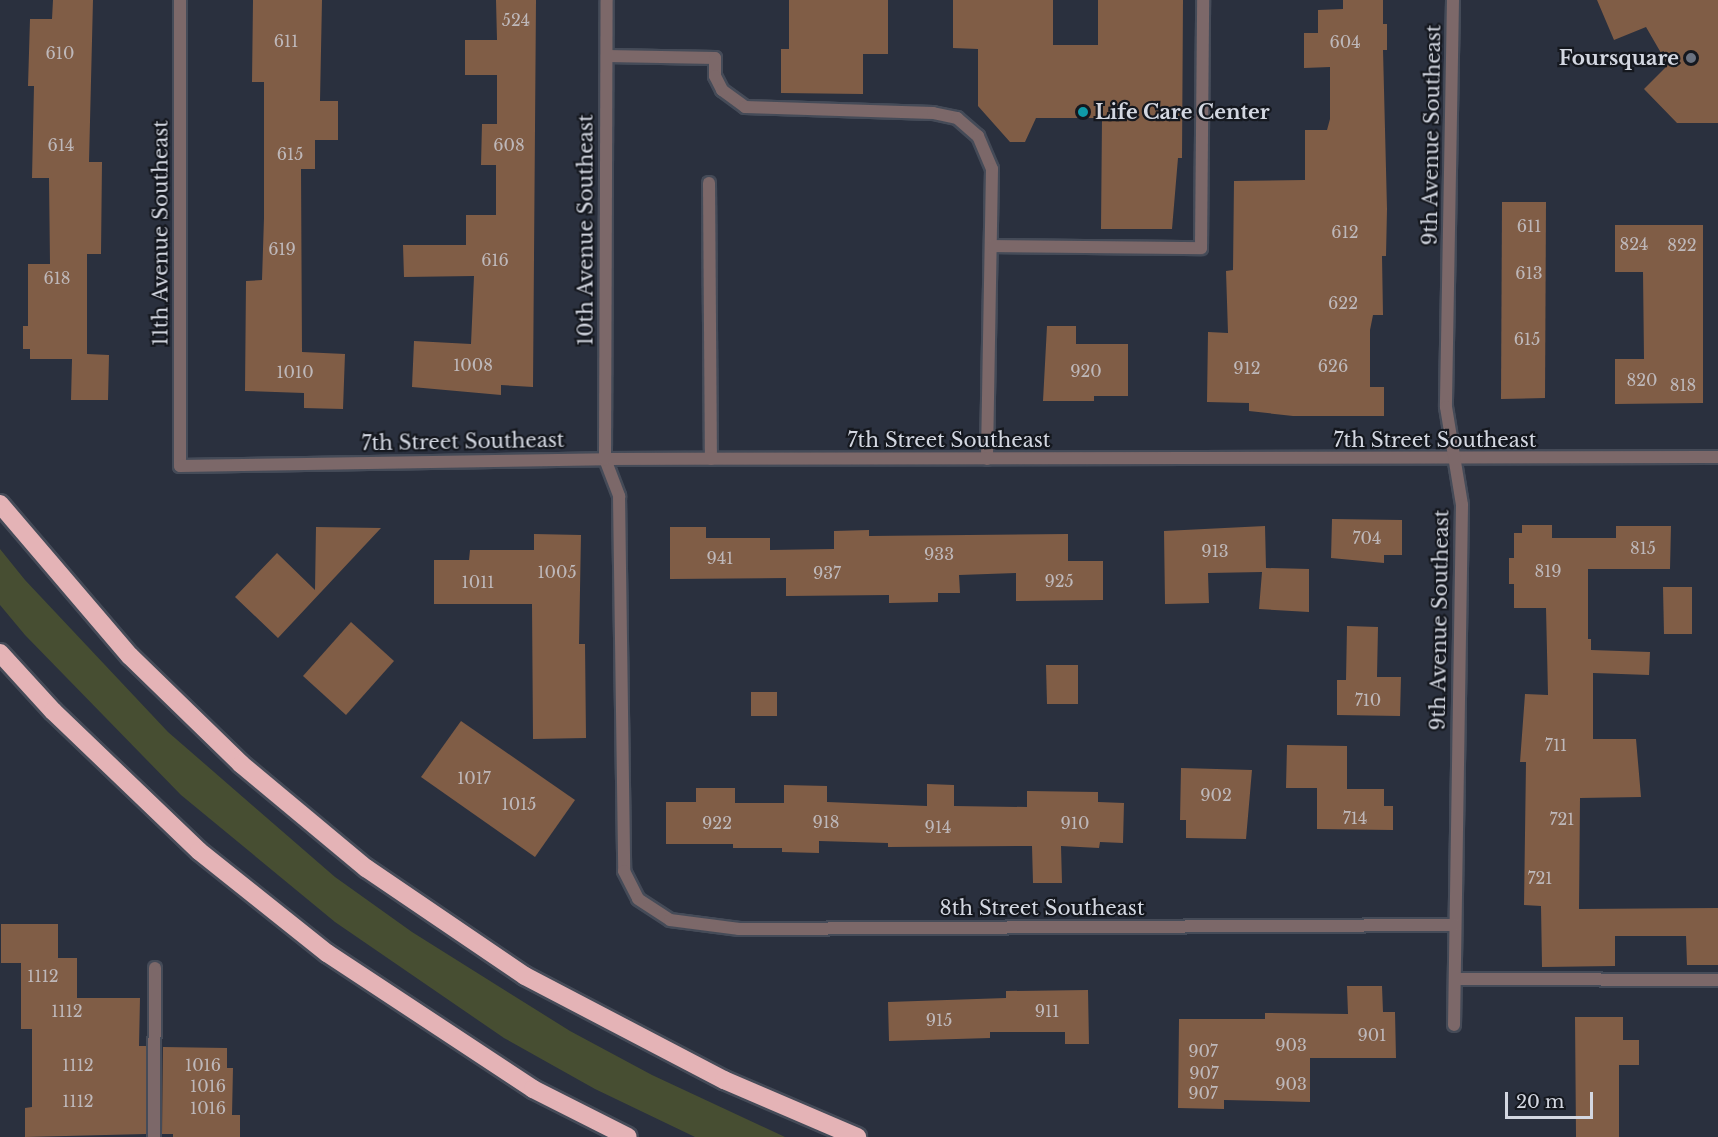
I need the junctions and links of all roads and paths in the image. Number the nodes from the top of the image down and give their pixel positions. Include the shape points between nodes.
1 (180, 0) edge
2 (607, 0) edge
3 (1203, 0) edge
4 (1453, 0) edge
5 (607, 57) junction
6 (709, 183) dead end
7 (993, 246) junction
8 (1718, 457) edge
9 (605, 459) junction
10 (711, 459) junction
11 (987, 459) junction
12 (1453, 461) junction
13 (180, 466) joint
14 (0, 504) edge
15 (0, 653) edge
16 (1455, 925) junction
17 (155, 968) dead end
18 (1455, 980) junction
19 (1718, 980) edge
20 (1454, 1025) dead end
21 (154, 1137) edge
22 (628, 1137) edge
23 (857, 1137) edge

1 - 13 street, 11th Avenue Southeast
2 - 5 street, 10th Avenue Southeast
3 - 7 street via 1201,248
4 - 12 street, 9th Avenue Southeast via 1446,407
5 - 7 street via 715,58 715,76 722,90 738,104 759,110 933,113 957,118 978,135 987,151 992,169
5 - 9 street, 10th Avenue Southeast
6 - 10 street
7 - 11 street
8 - 12 street, 7th Street Southeast
9 - 10 street, 7th Street Southeast
9 - 13 street, 7th Street Southeast
9 - 16 street, 8th Street Southeast via 619,496 624,871 638,899 670,920 739,929
10 - 11 street, 7th Street Southeast
11 - 12 street, 7th Street Southeast
12 - 16 street, 9th Avenue Southeast via 1462,505
14 - 23 highway via 130,656 241,764 366,868 525,976 724,1080
15 - 22 highway via 53,711 200,851 327,953 533,1089
16 - 18 street, 9th Avenue Southeast
17 - 21 street
18 - 19 street
18 - 20 street, 9th Avenue Southeast

